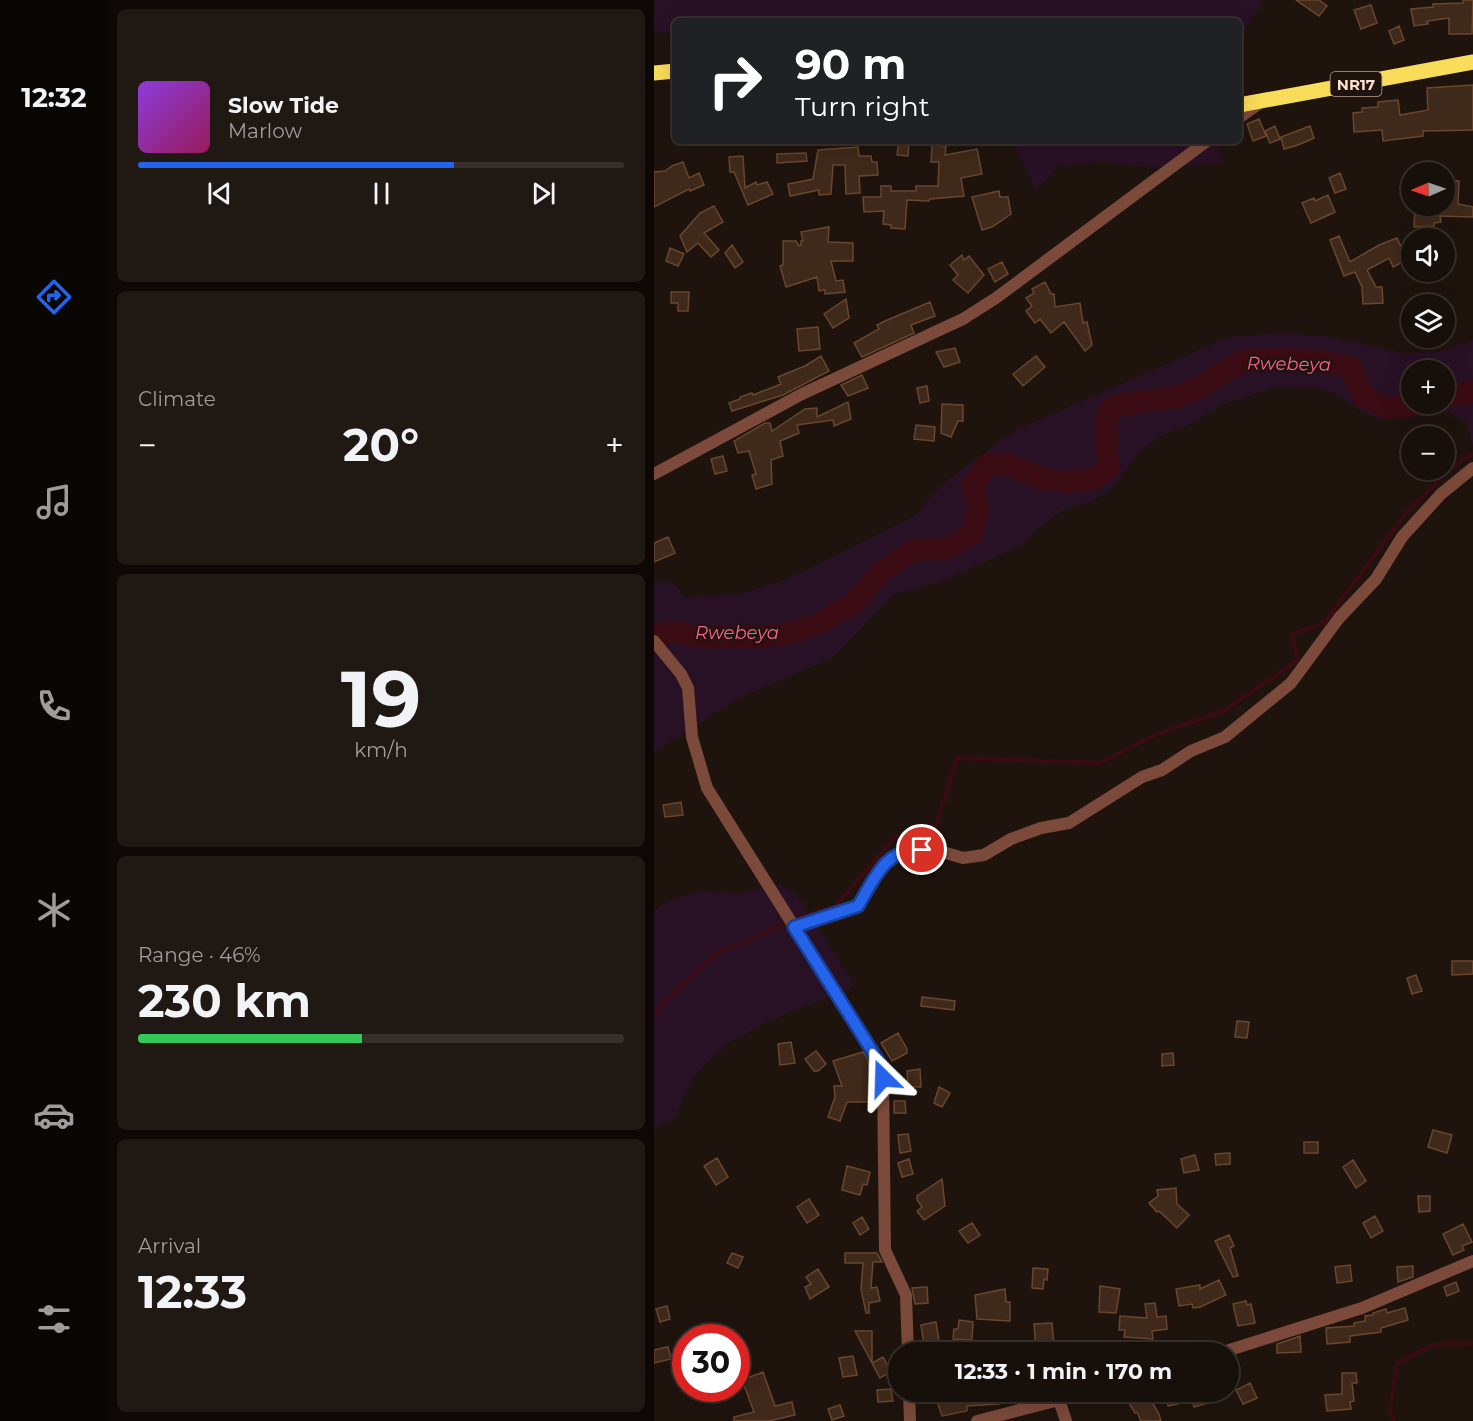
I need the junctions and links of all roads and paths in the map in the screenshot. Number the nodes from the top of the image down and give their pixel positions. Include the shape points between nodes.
1 (1473, 62) edge
2 (672, 70) edge
3 (654, 73) edge
4 (1262, 101) junction
5 (1242, 104) edge
6 (1242, 116) edge
7 (1203, 144) edge
8 (1473, 468) edge
9 (654, 474) edge
10 (654, 641) edge
11 (794, 927) junction
12 (1473, 1261) edge
13 (908, 1342) edge
14 (1239, 1347) edge
15 (909, 1402) edge
16 (1051, 1402) edge
17 (1060, 1402) edge
18 (910, 1421) edge
19 (977, 1421) edge
20 (1066, 1421) edge

1 - 4 main road, NR17
2 - 3 main road
4 - 5 main road, NR17
4 - 6 street
7 - 9 street via 963,319 802,394
8 - 11 street via 1441,494 1402,537 1376,579 1339,618 1291,683 1225,737 1142,777 1069,823 1011,839 984,855 963,858 936,850 909,849 883,864 858,906
10 - 11 street via 688,688 692,737 707,788
11 - 13 street via 883,1071 885,1250 906,1295
12 - 14 street via 1362,1308
15 - 18 street
16 - 19 street
17 - 20 street

